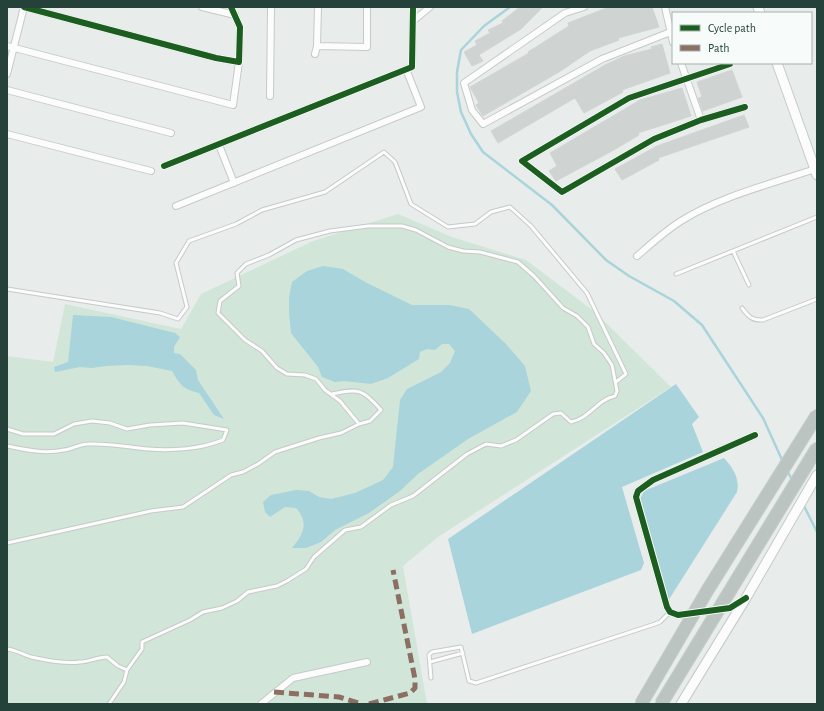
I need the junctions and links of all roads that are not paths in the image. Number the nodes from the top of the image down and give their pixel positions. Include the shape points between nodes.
1 (24, 7) edge
2 (202, 7) edge
3 (231, 7) edge
4 (271, 7) edge
5 (318, 7) edge
6 (367, 7) edge
7 (413, 7) edge
8 (430, 7) edge
9 (584, 7) edge
10 (665, 7) edge
11 (566, 10) edge
12 (235, 15) junction
13 (413, 21) junction
14 (671, 32) edge
15 (7, 46) edge
16 (317, 46) junction
17 (14, 48) junction
18 (315, 54) dead end
19 (239, 62) junction
20 (681, 64) edge
21 (730, 64) dead end
22 (777, 64) edge
23 (406, 69) junction
24 (7, 74) edge
25 (686, 78) junction
26 (7, 90) edge
27 (270, 96) dead end
28 (745, 107) dead end
29 (701, 120) junction
30 (171, 133) dead end
31 (7, 134) edge
32 (218, 144) junction
33 (164, 166) dead end
34 (815, 166) edge
35 (151, 172) dead end
36 (234, 183) junction
37 (176, 206) dead end
38 (817, 217) edge
39 (733, 251) junction
40 (637, 256) dead end
41 (676, 274) dead end
42 (749, 284) dead end
43 (7, 289) edge
44 (817, 299) edge
45 (742, 308) dead end
46 (616, 382) junction
47 (332, 394) junction
48 (817, 415) edge
49 (359, 424) junction
50 (7, 429) edge
51 (755, 434) dead end
52 (7, 446) edge
53 (817, 448) edge
54 (817, 476) edge
55 (7, 543) edge
56 (746, 598) junction
57 (670, 612) junction
58 (7, 649) edge
59 (463, 653) junction
60 (367, 662) dead end
61 (430, 662) junction
62 (127, 670) junction
63 (431, 678) dead end
64 (109, 704) edge
65 (261, 704) edge
66 (641, 704) edge
67 (661, 704) edge
68 (681, 704) edge

1 - 17 street
1 - 19 street
2 - 12 street
3 - 12 street
4 - 27 street
5 - 16 street
6 - 16 street via 367,47
7 - 13 street
8 - 13 street
9 - 11 street
10 - 14 street
11 - 14 street via 464,83 472,110 483,124 602,59
12 - 19 street via 240,27
13 - 23 street via 412,67
15 - 17 street
16 - 18 street
17 - 19 street via 234,105
17 - 24 street
20 - 25 street
21 - 25 street
22 - 34 main road
23 - 32 street
23 - 36 street via 421,107
25 - 29 street
25 - 29 street via 629,98 522,161 562,192 654,139
26 - 30 street
28 - 29 street
31 - 35 street
32 - 33 street
32 - 36 street
34 - 40 street via 688,217
36 - 37 street
38 - 39 lane
39 - 41 lane
39 - 42 lane
43 - 46 lane via 160,313 178,319 187,307 176,263 189,241 236,224 262,210 325,192 384,152 395,162 411,204 448,227 475,224 491,212 510,207 531,226 587,293 626,374
44 - 45 lane via 763,320 749,318
46 - 47 lane via 612,365 594,344 588,327 577,316 563,308 518,262 448,247 416,230 402,226 368,226 330,231 296,240 246,264 237,273 239,286 220,301 218,313 278,368 287,374 305,375 316,379
46 - 62 lane via 615,396 606,398 596,409 579,420 571,422 561,413 553,414 516,440 501,446 486,444 467,454 413,496 391,504 361,527 345,530 314,557 306,569 287,581 248,592 237,602 203,612 142,642 142,649
47 - 49 lane
47 - 49 lane via 354,389 369,397 381,410 370,421
48 - 66 highway, bridge via 707,591
49 - 55 lane via 341,433 275,452 243,472 231,475 183,507 151,511
50 - 52 lane via 23,434 54,434 74,424 92,421 110,423 127,429 183,423 227,430 223,440 211,445 169,450 119,444 86,444 44,453
51 - 57 street via 653,480 638,491 636,497
53 - 67 highway, bridge
54 - 56 main road
56 - 57 street via 730,608 678,614
56 - 68 main road
57 - 59 lane via 655,624 479,683 471,683
58 - 62 lane via 34,658 61,661 80,662 107,657
59 - 61 lane
59 - 61 lane via 459,646 432,652 429,655
60 - 65 street via 294,678
61 - 63 lane
62 - 64 lane via 124,682

